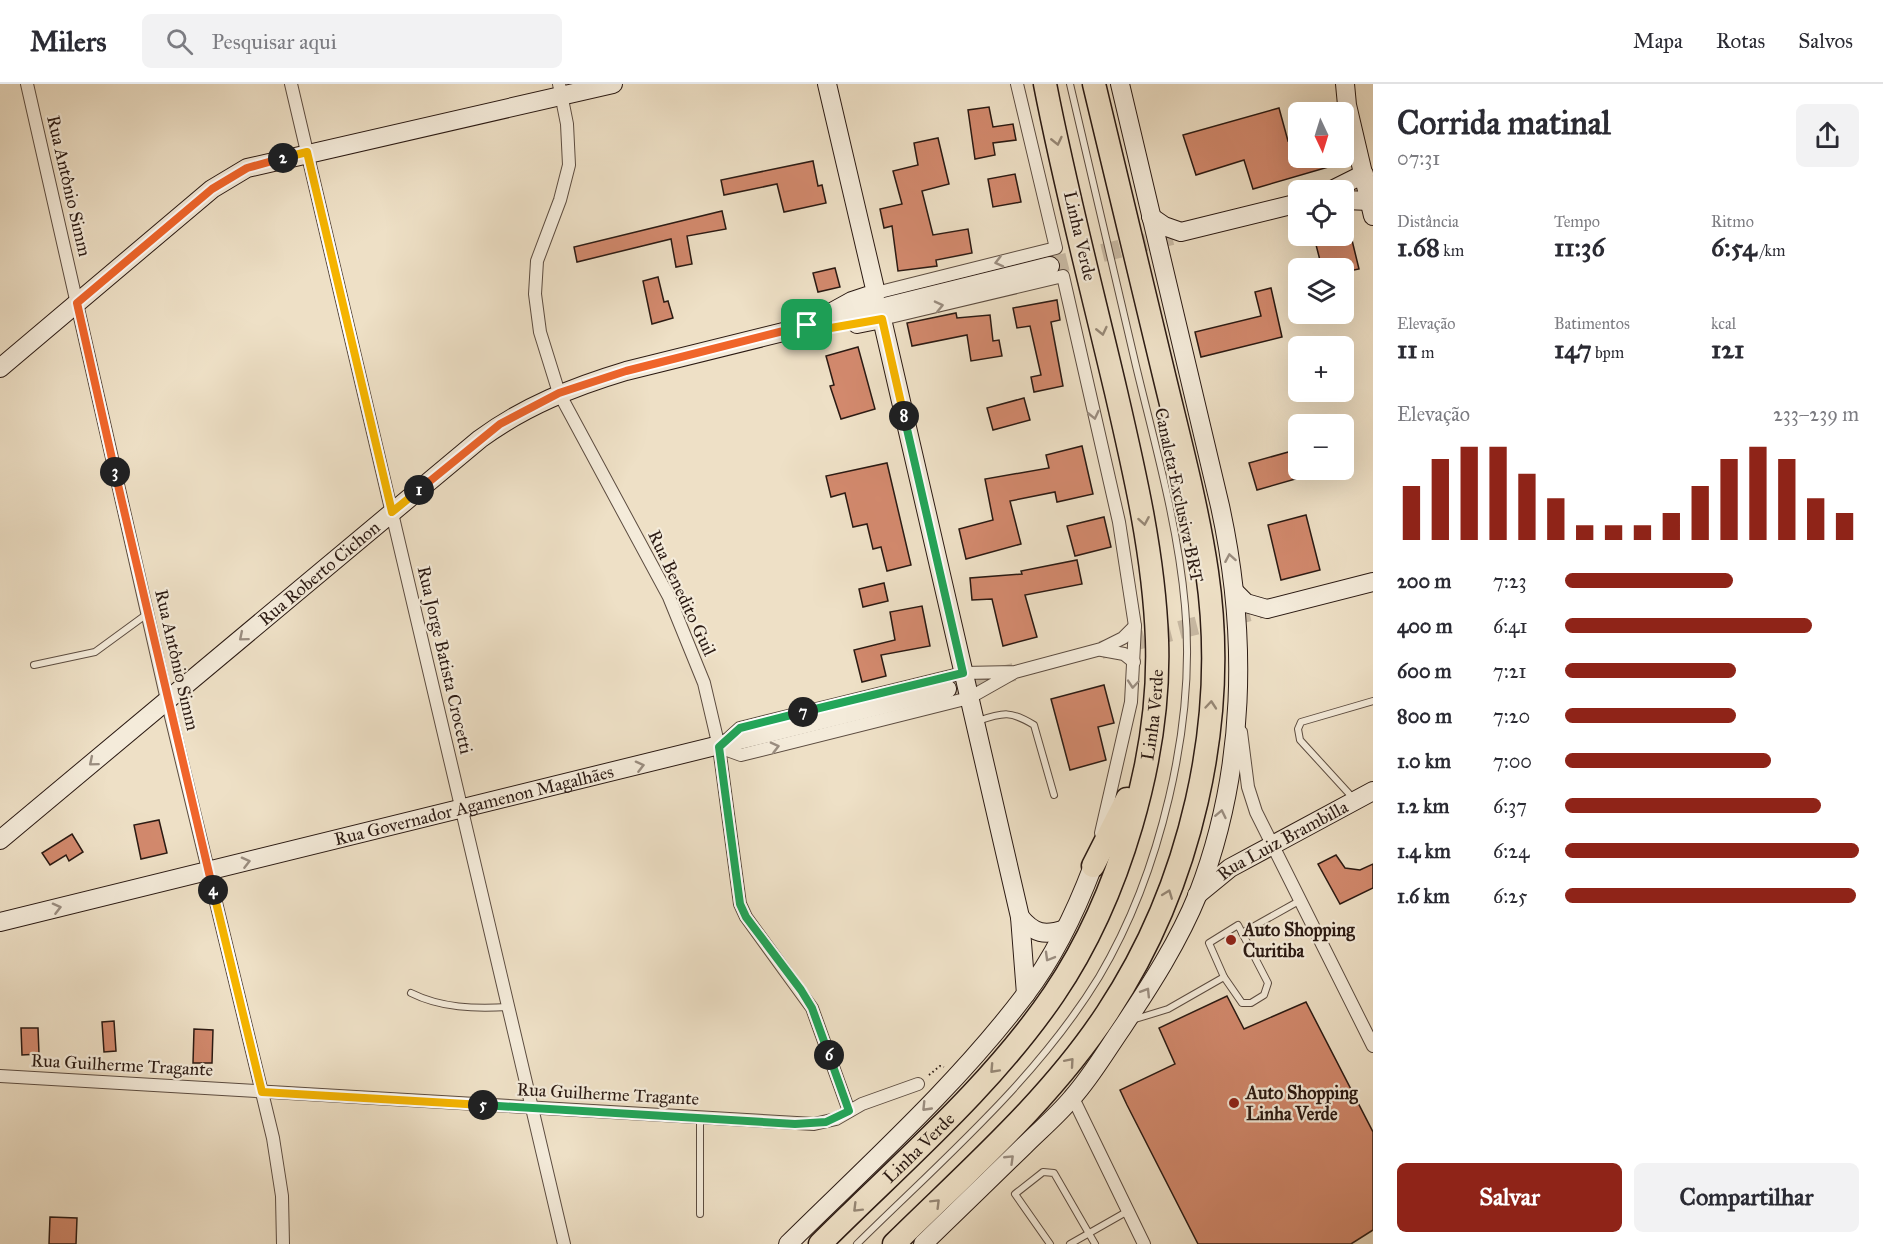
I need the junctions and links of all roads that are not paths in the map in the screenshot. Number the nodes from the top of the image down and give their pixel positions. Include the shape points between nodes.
1 (27, 84) edge
2 (291, 84) edge
3 (613, 84) edge
4 (827, 84) edge
5 (1017, 84) edge
6 (1045, 84) edge
7 (1070, 84) edge
8 (1094, 84) edge
9 (1120, 84) edge
10 (1345, 84) edge
11 (1353, 84) edge
12 (560, 90) edge
13 (307, 152) junction
14 (1368, 169) edge
15 (1349, 180) edge
16 (1354, 203) edge
17 (1288, 206) edge
18 (1371, 208) edge
19 (1151, 217) junction
20 (1181, 232) junction
21 (1163, 266) junction
22 (1057, 271) junction
23 (876, 293) junction
24 (77, 303) junction
25 (882, 319) junction
26 (807, 325) junction
27 (0, 368) edge
28 (559, 393) junction
29 (392, 512) junction
30 (1373, 582) edge
31 (1235, 592) junction
32 (1267, 609) junction
33 (148, 614) junction
34 (1135, 626) junction
35 (1239, 641) junction
36 (1101, 649) junction
37 (1134, 662) junction
38 (34, 665) dead end
39 (1015, 672) junction
40 (963, 673) junction
41 (947, 689) tunnel mouth
42 (969, 698) junction
43 (167, 700) junction
44 (1373, 701) edge
45 (1238, 708) junction
46 (975, 722) junction
47 (719, 747) junction
48 (1145, 763) junction
49 (1373, 791) edge
50 (1054, 795) dead end
51 (1356, 800) junction
52 (462, 809) junction
53 (0, 840) edge
54 (1271, 845) junction
55 (1093, 866) junction
56 (209, 871) junction
57 (1197, 895) junction
58 (1299, 901) junction
59 (1020, 917) junction
60 (0, 922) edge
61 (1065, 929) junction
62 (1242, 933) junction
63 (1224, 977) junction
64 (411, 993) dead end
65 (1026, 994) junction
66 (509, 1007) junction
67 (1126, 1022) junction
68 (1373, 1046) edge
69 (0, 1076) edge
70 (918, 1084) dead end
71 (262, 1092) junction
72 (1073, 1098) junction
73 (532, 1108) junction
74 (849, 1111) junction
75 (700, 1118) junction
76 (1128, 1211) junction
77 (700, 1214) dead end
78 (1089, 1233) junction
79 (283, 1244) edge
80 (564, 1244) edge
81 (788, 1244) edge
82 (820, 1244) edge
83 (857, 1244) edge
84 (894, 1244) edge
85 (923, 1244) edge
86 (1050, 1244) edge
87 (1070, 1244) edge
88 (1095, 1244) edge
89 (1144, 1244) edge

1 - 24 street, Rua Antônio Simm
2 - 13 street, Rua Jorge Batista Crocetti
3 - 12 street
4 - 23 street
5 -> 23 street, Linha Verde via 1056,248
6 -> 48 highway, Linha Verde via 1149,551 1157,670
7 - 83 lane, Canaleta Exclusiva BRT via 1181,570 1186,661 1173,772 1147,871 1128,920 1087,994 1030,1069
84 -> 8 highway via 1037,1100 1107,1014 1152,933 1170,891 1199,787 1212,684 1208,574
9 - 19 street
10 - 14 street
11 - 14 street
12 - 13 street
12 - 28 street, Rua Benedito Guil via 569,165 535,276 540,332
13 - 24 street via 229,177
13 - 29 street, Rua Jorge Batista Crocetti
14 - 15 street
14 - 18 street
16 - 18 street
17 - 20 street
19 - 20 street
19 - 21 street
20 - 21 street via 1169,247
31 -> 21 street via 1220,506
25 -> 22 street
22 - 26 street, Rua Roberto Cichon
22 -> 34 street, Linha Verde via 1119,522
23 - 26 street, Rua Roberto Cichon
24 - 27 street
24 - 33 street, Rua Antônio Simm
25 - 26 street via 825,329
25 - 40 street
26 - 28 street, Rua Roberto Cichon via 626,371
28 - 29 street, Rua Roberto Cichon via 500,424
28 - 47 street, Rua Benedito Guil via 679,618 710,702
29 -> 43 street, Rua Roberto Cichon
29 - 52 street, Rua Jorge Batista Crocetti
30 - 32 street
31 - 32 street via 1246,603
31 - 35 street
32 - 35 street via 1248,625
33 - 38 lane via 95,652
33 - 43 street, Rua Antônio Simm
34 - 36 street via 1123,638
34 - 37 street, Linha Verde
35 - 45 street
36 - 37 street via 1124,654
36 - 39 street
37 -> 55 street, Linha Verde via 1128,719
39 - 40 street
39 - 42 street
40 - 42 street
40 - 47 street via 740,728
41 - 47 street, Rua Governador Agamenon Magalhães
42 - 46 street
47 -> 42 street via 741,755
43 -> 53 street, Rua Roberto Cichon
43 - 56 street, Rua Antônio Simm
44 - 51 lane via 1301,722 1298,729 1300,740
45 - 54 street via 1251,797
57 -> 45 street via 1219,824
46 - 50 lane via 1015,713 1034,725
46 - 59 street
52 -> 47 street, Rua Governador Agamenon Magalhães
47 - 74 street, Rua Benedito Guil via 740,904 812,1008
48 - 55 highway
48 -> 82 highway, Linha Verde via 1113,882 1098,919 1055,993 978,1086
49 - 51 street, Rua Luiz Brambilla
51 - 54 street, Rua Luiz Brambilla
56 -> 52 street, Rua Governador Agamenon Magalhães
52 - 66 street, Rua Jorge Batista Crocetti
54 - 57 street, Rua Luiz Brambilla via 1224,872
54 - 58 street
55 - 61 street, Linha Verde
60 -> 56 street, Rua Governador Agamenon Magalhães
56 - 71 street, Rua Antônio Simm
67 -> 57 street via 1148,990
58 - 62 lane
58 - 68 street
59 - 61 street via 1042,934
59 - 65 street
61 -> 65 street, Linha Verde
62 - 63 lane via 1238,925 1209,943
62 - 63 lane via 1268,983 1264,995 1251,1003 1242,1003
63 - 67 lane via 1168,1009
64 - 66 lane via 447,1005
65 -> 81 street, Linha Verde via 942,1090
66 - 73 street, Rua Jorge Batista Crocetti
67 - 72 street
69 - 71 street, Rua Guilherme Tragante
70 - 74 street, Rua Guilherme Tragante
71 - 73 street, Rua Guilherme Tragante
71 - 79 street, Rua Antônio Simm via 282,1196
72 - 76 street
85 -> 72 street
73 - 75 street, Rua Guilherme Tragante
73 - 80 street, Rua Jorge Batista Crocetti
74 - 75 street, Rua Guilherme Tragante via 814,1124
75 - 77 lane
76 - 78 lane
76 - 89 street
78 - 86 lane via 1054,1173 1043,1172 1015,1194
78 - 87 lane
78 - 88 lane

